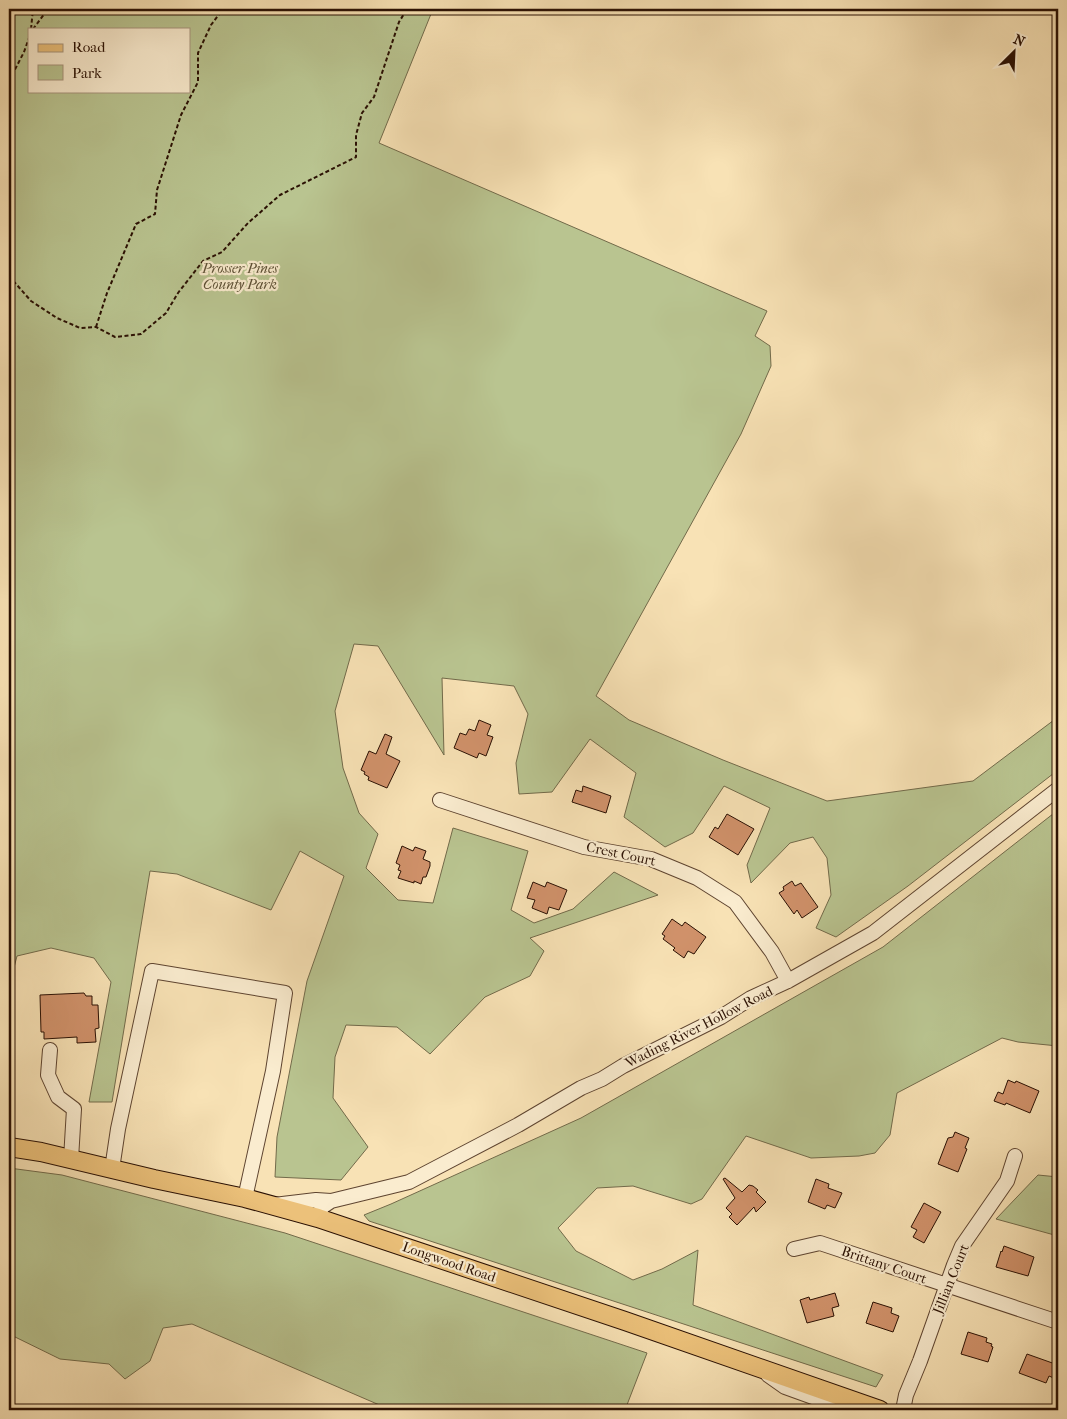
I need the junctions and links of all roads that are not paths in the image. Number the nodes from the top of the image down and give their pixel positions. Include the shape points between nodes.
1 (1058, 789) edge
2 (440, 800) dead end
3 (788, 981) junction
4 (50, 1050) dead end
5 (9, 1147) edge
6 (1015, 1156) dead end
7 (71, 1159) junction
8 (112, 1169) junction
9 (245, 1198) junction
10 (331, 1201) junction
11 (271, 1206) junction
12 (318, 1218) junction
13 (794, 1249) dead end
14 (946, 1286) junction
15 (1058, 1322) edge
16 (755, 1367) junction
17 (835, 1410) edge
18 (880, 1410) edge
19 (903, 1410) edge

1 - 3 street, Wading River Hollow Road via 873,933
2 - 3 street, Crest Court via 584,847 651,859 697,878 734,902 772,952
3 - 10 street, Wading River Hollow Road via 409,1182
4 - 7 street via 48,1075 58,1097 74,1110
5 - 7 main road, Longwood Road
6 - 14 street, Jillian Court via 1007,1181 962,1246
7 - 8 main road, Longwood Road
8 - 9 main road, Longwood Road
8 - 9 street via 152,971 285,993
9 - 11 main road, Longwood Road
10 - 11 street, Wading River Hollow Road
10 - 12 street via 322,1207
11 - 12 main road, Longwood Road
12 - 16 main road, Longwood Road
13 - 14 street, Brittany Court via 820,1243
14 - 15 street, Brittany Court
14 - 19 street, Jillian Court
16 - 17 street via 785,1386 821,1400
16 - 18 main road, Longwood Road

